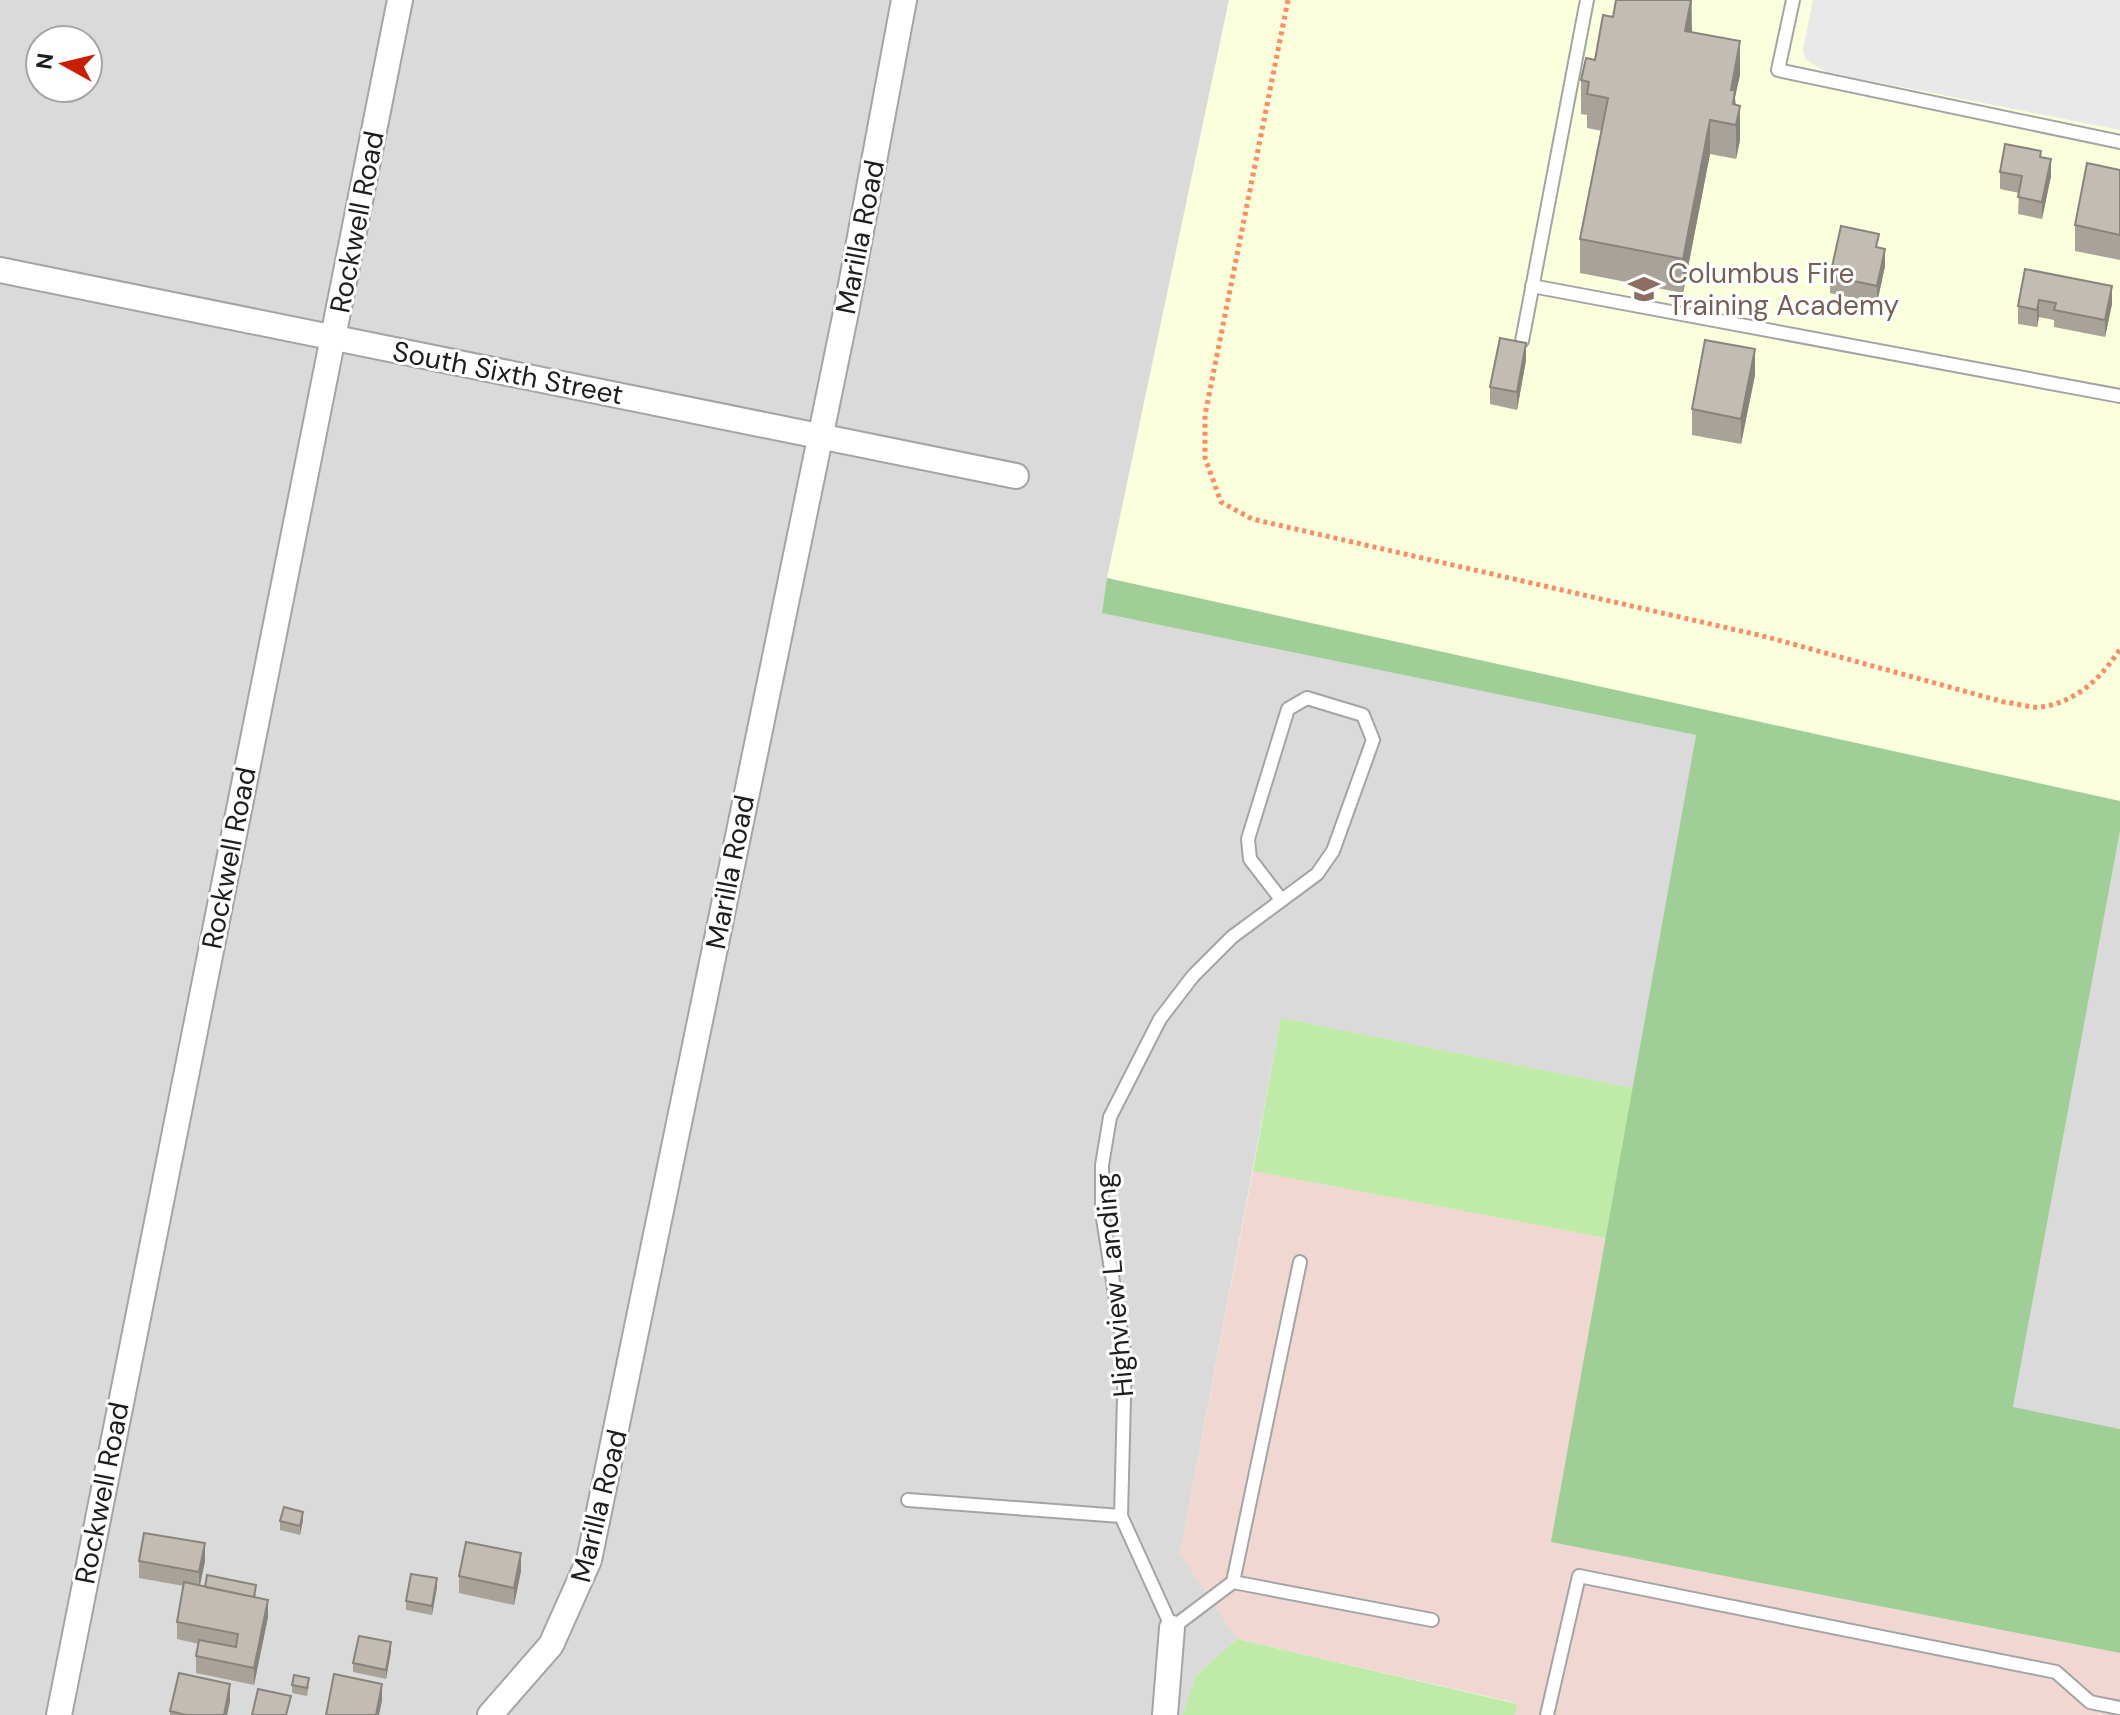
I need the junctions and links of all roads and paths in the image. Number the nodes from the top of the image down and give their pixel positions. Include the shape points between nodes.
1 (400, 0) edge
2 (904, 0) edge
3 (1288, 0) edge
4 (1587, 0) edge
5 (1793, 0) edge
6 (2120, 142) edge
7 (0, 270) edge
8 (1532, 286) junction
9 (334, 338) junction
10 (1522, 341) edge
11 (2120, 396) edge
12 (820, 436) junction
13 (1016, 476) dead end
14 (2120, 649) edge
15 (1280, 898) junction
16 (1300, 1262) dead end
17 (908, 1500) dead end
18 (1121, 1516) junction
19 (1233, 1582) junction
20 (1432, 1620) dead end
21 (1172, 1628) junction
22 (2120, 1708) edge
23 (2089, 1709) edge
24 (59, 1715) edge
25 (490, 1715) edge
26 (1165, 1715) edge
27 (1547, 1715) edge

1 - 9 street, Rockwell Road
2 - 12 street, Marilla Road
3 - 14 path via 1205,415 1205,458 1221,502 1252,519 1767,637 2004,702 2040,707 2072,696 2102,676
4 - 8 lane
5 - 6 lane via 1778,70
7 - 9 street, South Sixth Street
8 - 10 lane
8 - 11 lane
9 - 12 street, South Sixth Street
9 - 24 street, Rockwell Road
12 - 13 street, South Sixth Street
12 - 25 street, Marilla Road via 589,1560 551,1645
15 - 15 lane, Highview Landing via 1317,874 1333,851 1373,740 1363,715 1307,698 1288,709 1248,839 1250,859
15 - 18 lane, Highview Landing via 1193,976 1160,1019 1110,1117 1102,1212 1125,1358
16 - 19 lane
17 - 18 lane
18 - 21 lane, Highview Landing
19 - 20 lane
19 - 21 lane
21 - 26 street
22 - 23 lane
23 - 27 lane via 2056,1672 1579,1576

